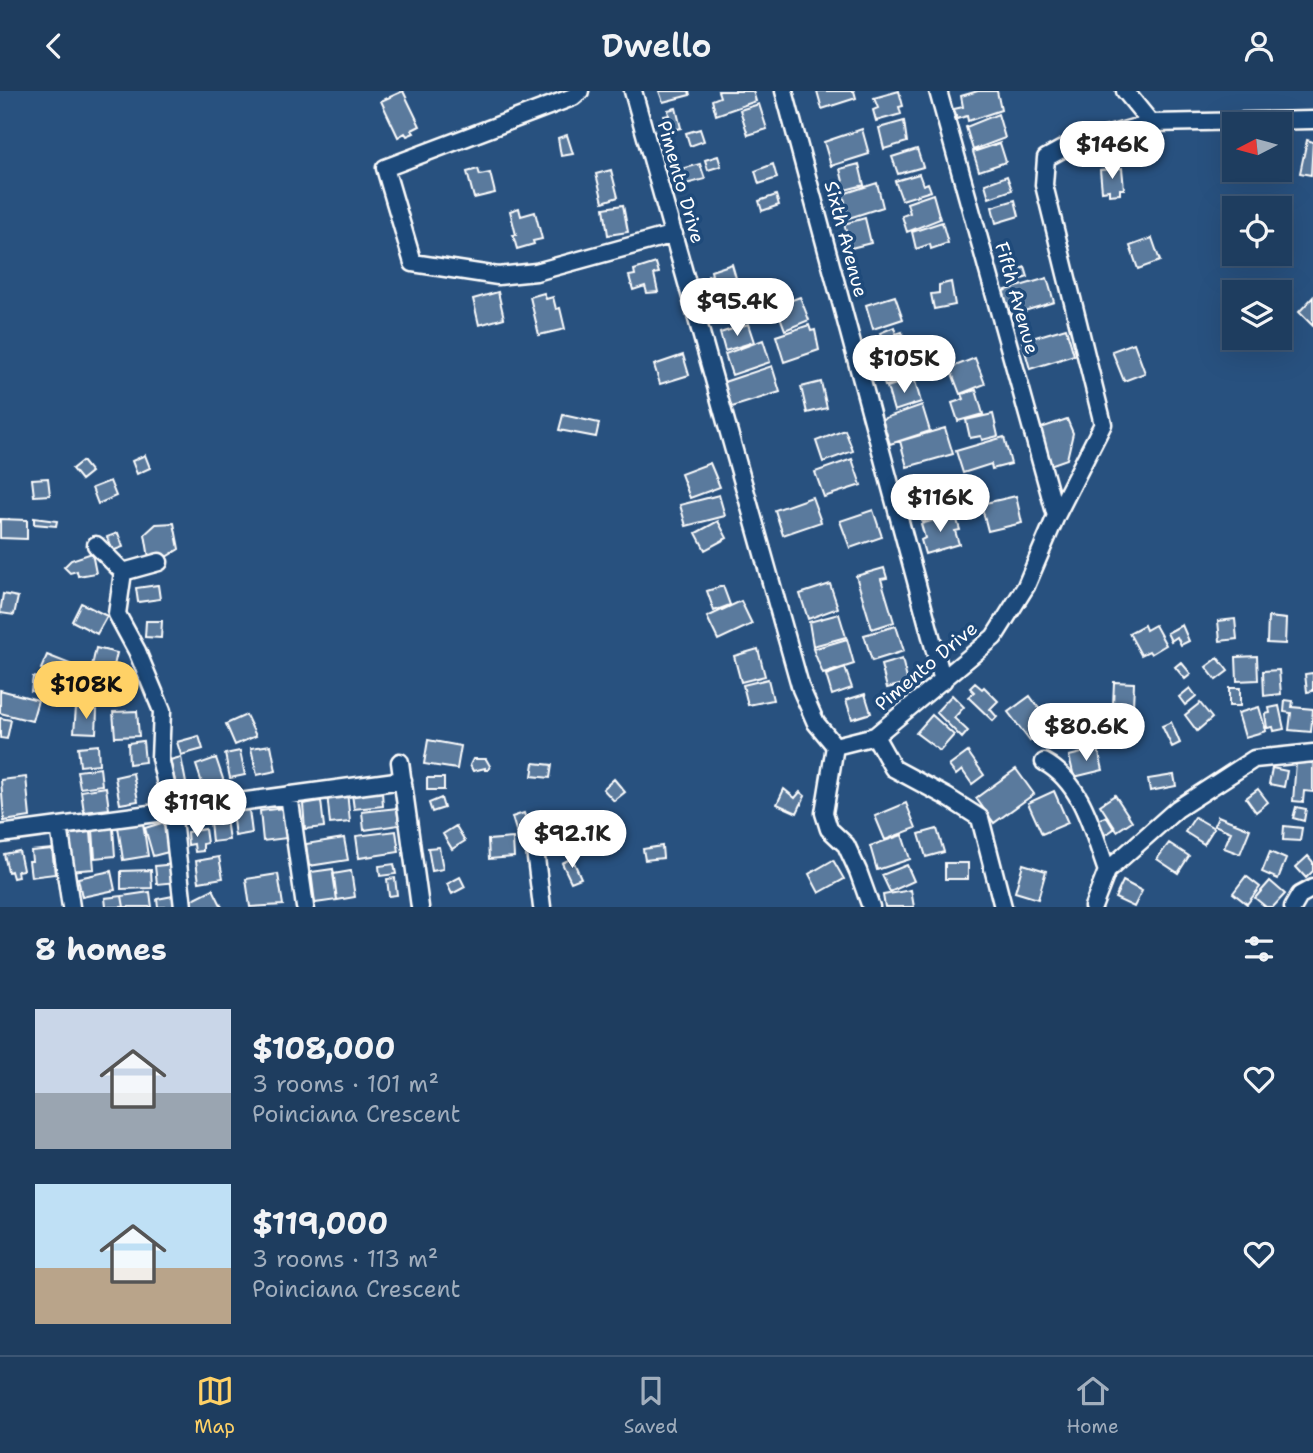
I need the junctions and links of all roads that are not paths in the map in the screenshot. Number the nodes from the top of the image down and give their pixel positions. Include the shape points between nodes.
1 (580, 91) edge
2 (633, 91) edge
3 (785, 91) edge
4 (938, 91) edge
5 (1125, 91) edge
6 (1313, 120) edge
7 (1151, 123) junction
8 (674, 234) junction
9 (1056, 516) junction
10 (96, 545) dead end
11 (159, 562) dead end
12 (123, 572) junction
13 (943, 681) junction
14 (875, 736) junction
15 (835, 747) junction
16 (1313, 753) edge
17 (400, 762) dead end
18 (1044, 762) dead end
19 (403, 779) junction
20 (289, 795) junction
21 (172, 811) junction
22 (59, 826) junction
23 (544, 828) dead end
24 (0, 834) edge
25 (1107, 871) junction
26 (1313, 888) edge
27 (71, 907) edge
28 (183, 907) edge
29 (304, 907) edge
30 (420, 907) edge
31 (542, 907) edge
32 (870, 907) edge
33 (1003, 907) edge
34 (1093, 907) edge
35 (1293, 907) edge

1 - 8 street via 384,168 413,263 498,276 536,272
2 - 8 street, Pimento Drive
3 - 13 street, Sixth Avenue
4 - 9 street, Fifth Avenue
5 - 7 street
6 - 7 street, Pimento Drive
7 - 9 street, Pimento Drive via 1066,147 1046,158 1044,185 1103,423
8 - 15 street, Pimento Drive via 802,689 816,723
9 - 13 street, Pimento Drive via 1026,586 994,637
10 - 12 street
11 - 12 street
12 - 21 street via 117,614 162,711 160,758
13 - 14 street, Pimento Drive
14 - 15 street, Pimento Drive
14 - 33 street via 893,768 980,818
15 - 32 street via 824,813 829,829 846,845 859,871
16 - 25 street via 1254,759 1177,809
17 - 19 street
18 - 25 street via 1065,776 1081,802
19 - 20 street
19 - 30 street
20 - 21 street
20 - 29 street
21 - 22 street
21 - 28 street
22 - 24 street
22 - 27 street
23 - 31 street via 535,851
25 - 34 street
26 - 35 street via 1300,895

